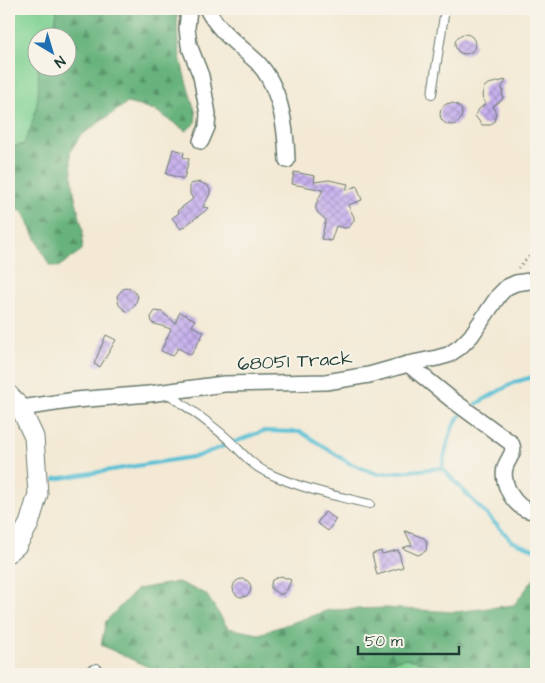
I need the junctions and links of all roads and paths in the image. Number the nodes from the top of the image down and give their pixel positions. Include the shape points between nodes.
1 (189, 9) edge
2 (206, 9) edge
3 (445, 9) edge
4 (432, 94) dead end
5 (201, 141) dead end
6 (287, 160) dead end
7 (536, 280) edge
8 (408, 364) junction
9 (165, 392) junction
10 (15, 402) edge
11 (370, 504) dead end
12 (536, 512) edge
13 (9, 552) edge
14 (97, 668) dead end
15 (80, 674) edge

1 - 5 street via 189,45 201,76 208,114
2 - 6 street via 219,28 257,63 270,81 281,111
3 - 4 lane
7 - 8 street, 68051 Track via 507,286 471,336 448,355
8 - 9 street, 68051 Track via 326,382 224,384
8 - 12 street via 512,443 513,452 506,464 505,482 516,501 525,509
9 - 10 street, 68051 Track
9 - 11 lane via 198,414 266,472 322,493
10 - 13 street via 34,437 38,494 29,524
14 - 15 lane

